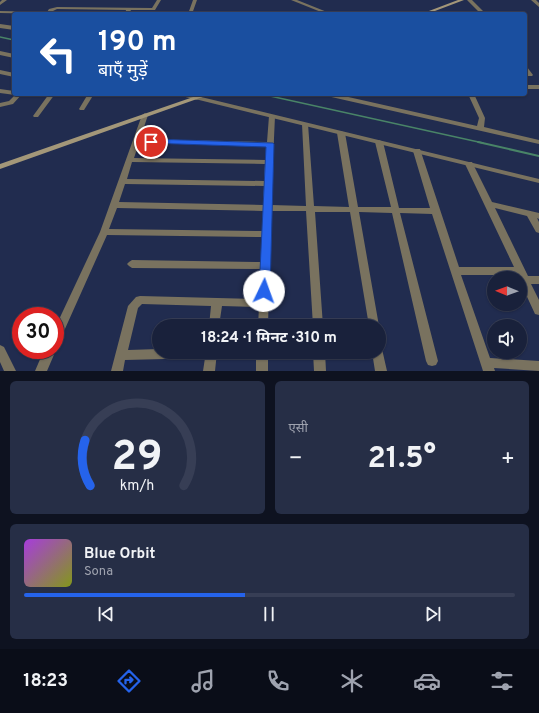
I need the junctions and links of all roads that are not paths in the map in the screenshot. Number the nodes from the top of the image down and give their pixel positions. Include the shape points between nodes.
1 (159, 0) edge
2 (195, 0) edge
3 (293, 0) edge
4 (316, 0) edge
5 (322, 0) edge
6 (462, 0) edge
7 (469, 0) edge
8 (533, 0) edge
9 (539, 6) edge
10 (0, 12) edge
11 (12, 12) edge
12 (49, 12) edge
13 (128, 12) edge
14 (191, 12) edge
15 (325, 12) edge
16 (429, 12) edge
17 (482, 12) edge
18 (0, 26) edge
19 (12, 28) edge
20 (0, 53) edge
21 (12, 56) edge
22 (527, 71) edge
23 (0, 72) edge
24 (12, 75) edge
25 (530, 75) dead end
26 (527, 87) edge
27 (539, 87) edge
28 (0, 91) edge
29 (12, 93) edge
30 (17, 96) edge
31 (51, 96) edge
32 (90, 96) edge
33 (188, 96) edge
34 (204, 96) edge
35 (336, 96) edge
36 (472, 96) edge
37 (197, 98) junction
38 (0, 105) edge
39 (82, 109) dead end
40 (145, 115) junction
41 (36, 116) dead end
42 (272, 116) junction
43 (305, 124) junction
44 (480, 129) junction
45 (341, 133) junction
46 (137, 141) junction
47 (379, 142) junction
48 (539, 142) edge
49 (270, 144) junction
50 (417, 151) junction
51 (130, 160) junction
52 (269, 162) junction
53 (469, 164) junction
54 (0, 167) edge
55 (123, 181) junction
56 (539, 181) edge
57 (268, 184) junction
58 (489, 204) junction
59 (114, 205) junction
60 (267, 207) junction
61 (310, 208) junction
62 (354, 209) junction
63 (395, 210) junction
64 (435, 210) junction
65 (535, 215) edge
66 (539, 230) edge
67 (104, 232) junction
68 (266, 234) junction
69 (132, 264) dead end
70 (266, 266) junction
71 (455, 271) junction
72 (521, 271) edge
73 (487, 273) edge
74 (527, 277) edge
75 (539, 280) edge
76 (527, 285) edge
77 (217, 302) junction
78 (264, 303) junction
79 (539, 311) edge
80 (215, 319) edge
81 (263, 319) edge
82 (318, 319) edge
83 (373, 319) edge
84 (64, 320) edge
85 (0, 350) edge
86 (121, 354) junction
87 (152, 354) edge
88 (46, 359) edge
89 (210, 359) edge
90 (262, 359) edge
91 (319, 359) edge
92 (379, 359) edge
93 (432, 361) dead end
94 (539, 366) edge
95 (488, 367) edge
96 (10, 371) edge
97 (41, 371) edge
98 (117, 371) edge
99 (208, 371) edge
100 (262, 371) edge
101 (320, 371) edge
102 (381, 371) edge

1 - 13 street via 153,9
2 - 14 street
3 - 15 street
4 - 5 street
6 - 16 main road
7 - 17 street
8 - 9 street
10 - 11 street
12 - 13 street via 56,8
18 - 19 street
20 - 21 street
22 - 25 street
23 - 24 street
26 - 27 street
28 - 29 street
30 - 38 street via 11,103
31 - 41 street
32 - 39 street
33 - 37 street
34 - 37 main road
35 - 44 street
36 - 44 street via 482,118
37 - 40 main road
37 - 42 street
40 - 46 street
40 - 54 main road
42 - 43 street
42 - 49 street
43 - 45 street
43 - 61 street
44 - 48 street
45 - 47 street
45 - 62 street
46 - 49 street
46 - 51 street
47 - 50 street
47 - 63 street
49 - 52 street
50 - 53 street
50 - 64 street
51 - 52 street
51 - 55 street
52 - 57 street
53 - 56 street
53 - 58 street
55 - 57 street
55 - 59 street
57 - 60 street
58 - 65 street
58 - 72 street
59 - 60 street
59 - 67 street
60 - 61 street
60 - 68 street
61 - 62 street
61 - 82 street
62 - 63 street
62 - 83 street
63 - 64 street
63 - 93 street
64 - 71 street
65 - 66 street
67 - 68 street
67 - 84 street
68 - 70 street
69 - 70 street
70 - 78 street
71 - 73 street
71 - 95 street
74 - 75 street
76 - 79 street
77 - 78 street
77 - 80 street
77 - 86 street via 140,300 133,306
78 - 81 street
85 - 96 street
86 - 87 street
86 - 98 street
88 - 97 street
89 - 99 street
90 - 100 street
91 - 101 street
92 - 102 street
94 - 95 street

